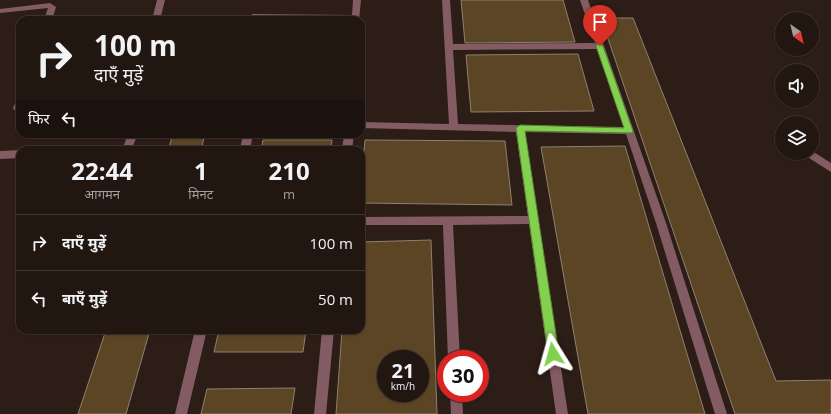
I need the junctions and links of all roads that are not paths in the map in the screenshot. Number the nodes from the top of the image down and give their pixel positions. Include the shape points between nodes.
1 (25, 0) edge
2 (161, 0) edge
3 (357, 0) edge
4 (446, 0) edge
5 (584, 0) edge
6 (22, 8) junction
7 (0, 11) edge
8 (49, 16) edge
9 (157, 16) edge
10 (355, 16) edge
11 (600, 46) junction
12 (449, 47) junction
13 (365, 125) edge
14 (454, 126) junction
15 (520, 128) junction
16 (629, 131) junction
17 (0, 154) edge
18 (16, 154) edge
19 (819, 160) edge
20 (831, 168) edge
21 (448, 220) junction
22 (534, 220) junction
23 (365, 221) edge
24 (201, 334) edge
25 (328, 334) edge
26 (454, 350) edge
27 (456, 402) edge
28 (181, 414) edge
29 (320, 414) edge
30 (457, 414) edge
31 (562, 414) edge
32 (721, 414) edge

1 - 6 street
2 - 9 street
3 - 10 street
4 - 12 street
5 - 11 street
6 - 7 street
6 - 8 street via 50,5 52,7
11 - 12 street
11 - 16 street
12 - 14 street
13 - 14 street
14 - 15 street
15 - 16 street
15 - 22 street
16 - 32 street via 661,222
17 - 18 street
19 - 20 street
21 - 22 street
21 - 23 street
21 - 26 street
22 - 31 street
24 - 28 street
25 - 29 street
27 - 30 street

